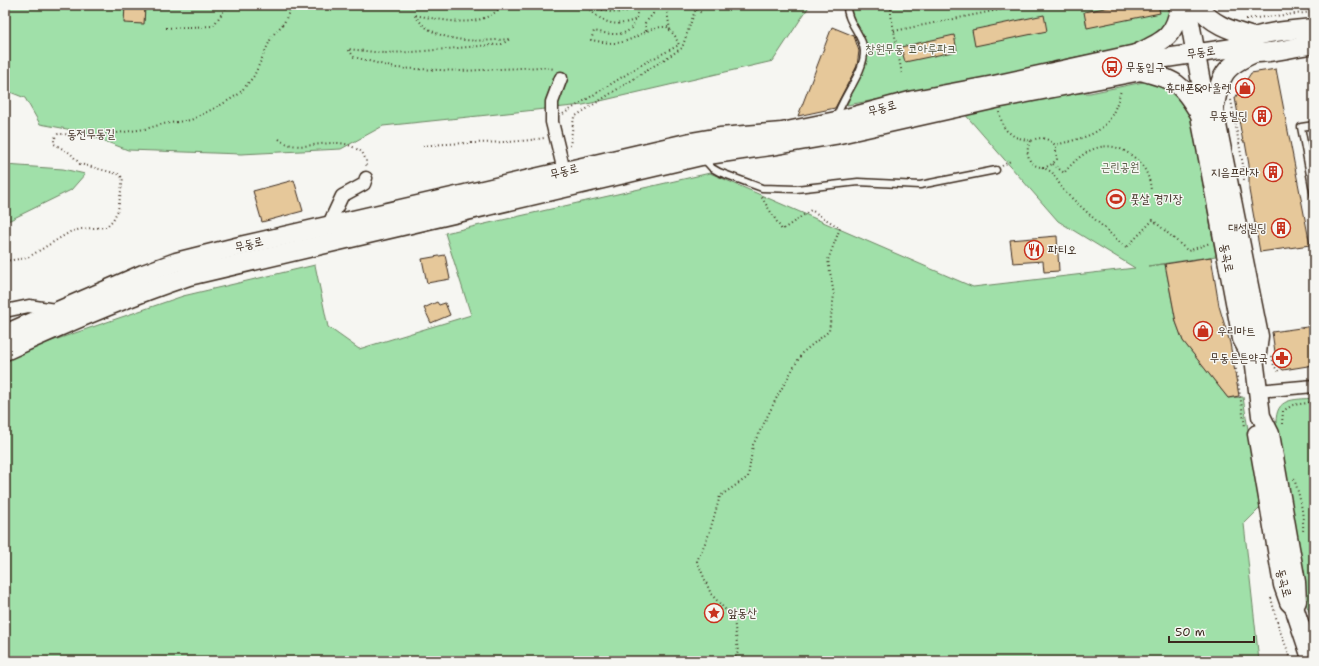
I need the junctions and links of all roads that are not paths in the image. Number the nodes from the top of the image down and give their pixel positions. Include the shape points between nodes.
1 (847, 5) edge
2 (1188, 7) edge
3 (1314, 28) edge
4 (1314, 44) edge
5 (1254, 45) junction
6 (1196, 53) junction
7 (1139, 63) junction
8 (561, 78) road end
9 (1207, 112) junction
10 (836, 120) junction
11 (1314, 125) edge
12 (701, 156) junction
13 (996, 170) dead end
14 (564, 171) junction
15 (366, 178) road end
16 (1314, 196) edge
17 (328, 226) junction
18 (55, 310) junction
19 (5, 311) edge
20 (5, 334) edge
21 (5, 351) edge
22 (1314, 386) edge
23 (1258, 391) junction
24 (1311, 651) edge

1 - 10 lane via 847,13 864,50 860,66
2 - 5 main road
2 - 6 main road, 동곡로
2 - 7 main road via 1171,33
3 - 5 main road, 무동로
4 - 5 main road, 무동로
5 - 6 main road, 무동로 via 1238,51 1233,48
5 - 9 main road via 1224,74
6 - 7 main road, 무동로
6 - 9 main road, 동곡로 via 1203,93 1200,98
7 - 9 main road via 1181,86
7 - 10 main road, 무동로 via 914,100
7 - 12 main road, 무동로 via 996,99 835,135
8 - 14 street via 552,102 552,122
9 - 23 main road, 동곡로 via 1242,339 1250,354 1263,355
10 - 14 main road, 무동로 via 782,132 720,137
11 - 16 lane via 1301,127
12 - 13 lane via 719,172 762,188 796,189 858,182 920,185
12 - 21 main road, 무동로 via 189,276 91,311
14 - 17 main road, 무동로
15 - 17 street via 364,184 342,196
17 - 18 main road, 무동로 via 176,262
18 - 19 street via 29,306
18 - 20 main road, 무동로
22 - 23 street
23 - 24 main road, 동곡로 via 1261,416 1270,434 1296,582 1297,601 1294,607

